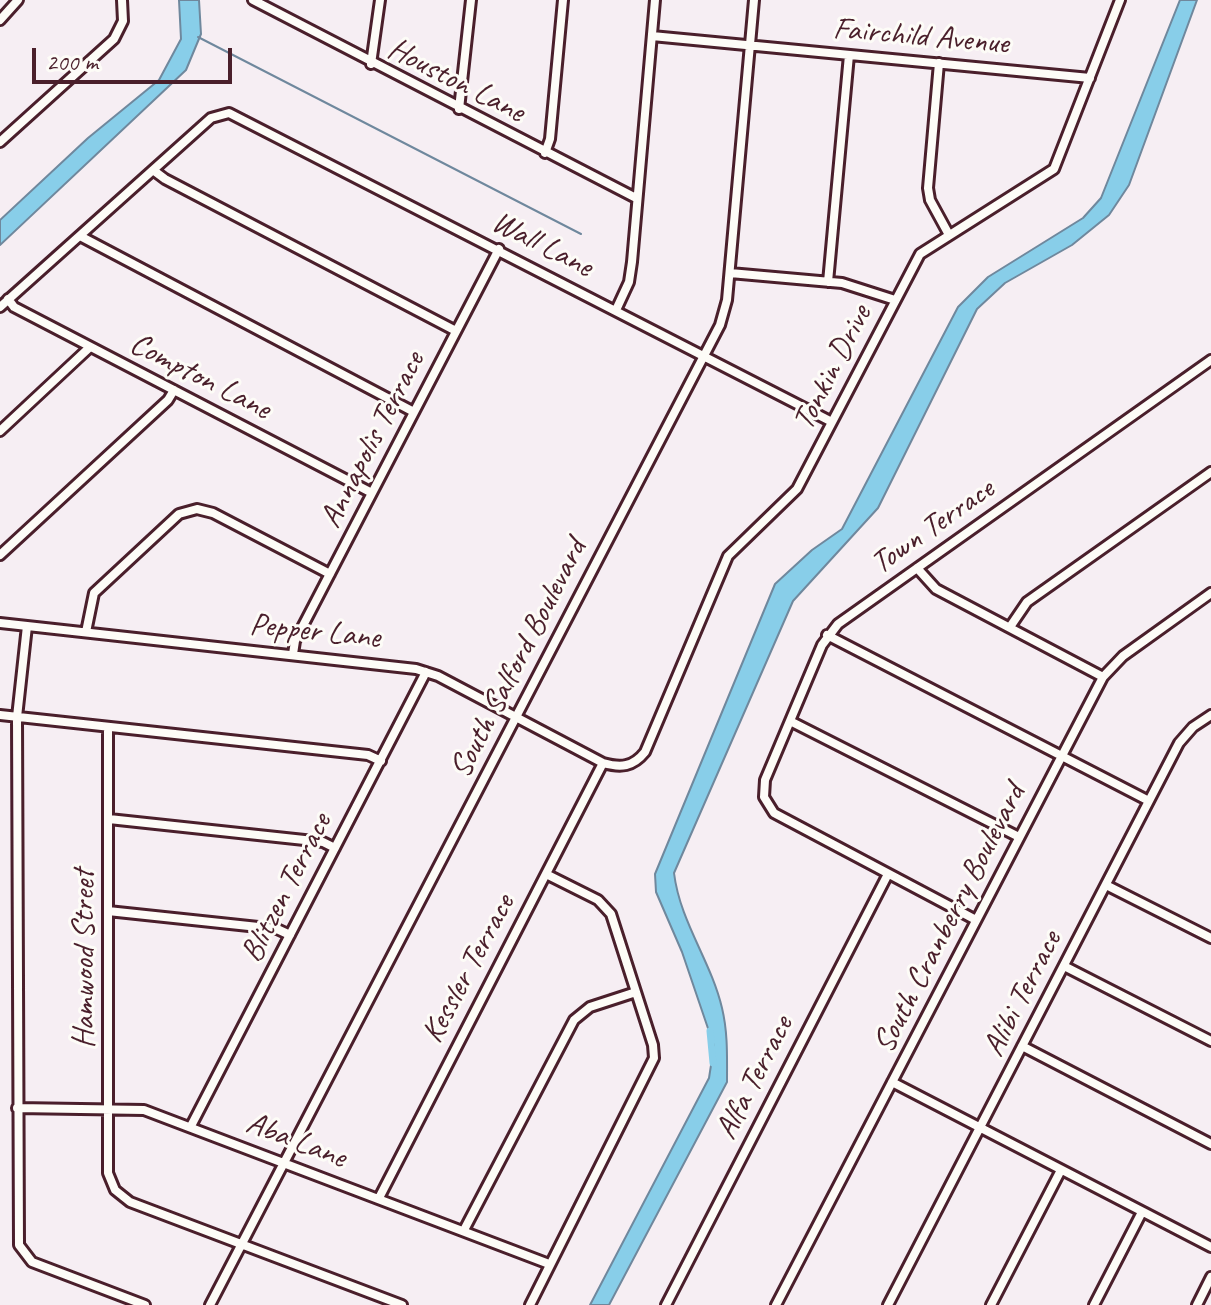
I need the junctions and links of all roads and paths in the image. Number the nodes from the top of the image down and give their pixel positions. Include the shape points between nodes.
1 (18, 0) edge
2 (122, 0) edge
3 (380, 0) edge
4 (471, 0) edge
5 (563, 0) edge
6 (655, 0) edge
7 (754, 0) edge
8 (1120, 0) edge
9 (254, 1) edge
10 (0, 20) edge
11 (652, 36) junction
12 (750, 45) junction
13 (849, 55) junction
14 (939, 63) junction
15 (371, 64) junction
16 (1090, 78) junction
17 (459, 109) junction
18 (0, 142) edge
19 (545, 153) junction
20 (153, 170) junction
21 (636, 198) junction
22 (948, 233) junction
23 (80, 236) junction
24 (499, 249) junction
25 (730, 273) junction
26 (828, 282) junction
27 (8, 299) junction
28 (895, 300) junction
29 (0, 307) edge
30 (616, 310) junction
31 (456, 331) junction
32 (90, 347) junction
33 (703, 356) junction
34 (1211, 360) edge
35 (174, 390) junction
36 (414, 412) junction
37 (832, 422) junction
38 (0, 431) edge
39 (1211, 472) edge
40 (372, 493) junction
41 (0, 555) edge
42 (917, 568) junction
43 (330, 574) junction
44 (1211, 593) edge
45 (0, 623) edge
46 (27, 626) junction
47 (1010, 627) junction
48 (86, 632) junction
49 (827, 635) junction
50 (293, 654) junction
51 (426, 672) junction
52 (1103, 677) junction
53 (0, 715) edge
54 (1211, 715) edge
55 (17, 717) junction
56 (516, 717) junction
57 (790, 721) junction
58 (108, 727) junction
59 (1061, 757) junction
60 (381, 761) junction
61 (603, 763) junction
62 (1149, 801) junction
63 (109, 819) junction
64 (1019, 837) junction
65 (335, 848) junction
66 (546, 874) junction
67 (888, 874) junction
68 (1106, 885) junction
69 (108, 911) junction
70 (976, 920) junction
71 (290, 935) junction
72 (1211, 938) edge
73 (1064, 966) junction
74 (636, 992) junction
75 (1211, 1041) edge
76 (1022, 1046) junction
77 (892, 1082) junction
78 (109, 1107) junction
79 (17, 1108) junction
80 (191, 1126) junction
81 (980, 1127) junction
82 (1211, 1144) edge
83 (283, 1162) junction
84 (1061, 1170) junction
85 (379, 1198) junction
86 (1142, 1212) junction
87 (464, 1230) junction
88 (241, 1244) junction
89 (1211, 1247) edge
90 (549, 1264) junction
91 (1211, 1277) edge
92 (145, 1305) edge
93 (210, 1305) edge
94 (402, 1305) edge
95 (530, 1305) edge
96 (666, 1305) edge
97 (776, 1305) edge
98 (888, 1305) edge
99 (991, 1305) edge
100 (1094, 1305) edge
101 (1197, 1305) edge

1 - 10 street
2 - 18 street via 123,21 114,39
3 - 15 street
4 - 17 street
5 - 19 street
6 - 11 street
7 - 12 street, South Salford Boulevard
8 - 16 street, Tonkin Drive
9 - 15 street, Houston Lane
11 - 12 street, Fairchild Avenue
11 - 21 street
12 - 13 street, Fairchild Avenue
12 - 25 street, South Salford Boulevard
13 - 14 street, Fairchild Avenue
13 - 26 street
14 - 16 street, Fairchild Avenue
14 - 22 street via 928,188
15 - 17 street, Houston Lane
16 - 22 street, Tonkin Drive via 1051,172
17 - 19 street, Houston Lane
19 - 21 street, Houston Lane
20 - 23 street
20 - 24 street, Wall Lane via 211,118 229,113
20 - 31 street
21 - 30 street via 629,282
22 - 28 street, Tonkin Drive via 920,254
23 - 27 street
23 - 36 street
24 - 30 street, Wall Lane
24 - 31 street, Annapolis Terrace
25 - 26 street
25 - 33 street, South Salford Boulevard via 724,314
26 - 28 street
27 - 29 street
27 - 32 street, Compton Lane
28 - 37 street, Tonkin Drive
30 - 33 street, Wall Lane
31 - 36 street, Annapolis Terrace
32 - 35 street, Compton Lane
32 - 38 street
33 - 37 street, Wall Lane
33 - 56 street, South Salford Boulevard
34 - 42 street, Town Terrace
35 - 40 street, Compton Lane
35 - 41 street
36 - 40 street, Annapolis Terrace
37 - 61 street, Tonkin Drive via 794,494 728,556 645,752 629,765
39 - 47 street via 1027,602
40 - 43 street, Annapolis Terrace
42 - 47 street via 936,589
42 - 49 street, Town Terrace
43 - 48 street via 213,513 191,509 99,587 89,604
43 - 50 street, Annapolis Terrace
44 - 52 street, South Cranberry Boulevard via 1123,656
45 - 46 street, Pepper Lane
46 - 48 street, Pepper Lane
46 - 55 street
47 - 52 street
48 - 50 street, Pepper Lane
49 - 57 street
49 - 59 street
50 - 51 street, Pepper Lane
51 - 56 street, Pepper Lane
51 - 60 street, Blitzen Terrace
52 - 59 street, South Cranberry Boulevard
53 - 55 street
54 - 62 street, Alibi Terrace via 1185,734
55 - 58 street
55 - 79 street
56 - 61 street, Pepper Lane
56 - 83 street, South Salford Boulevard
57 - 64 street
57 - 67 street via 765,780 764,797 774,813
58 - 60 street via 368,755
58 - 63 street, Hamwood Street
59 - 62 street
59 - 64 street, South Cranberry Boulevard
60 - 65 street, Blitzen Terrace
61 - 66 street, Kessler Terrace
62 - 68 street, Alibi Terrace
63 - 65 street via 323,842
63 - 69 street, Hamwood Street
64 - 70 street, South Cranberry Boulevard
65 - 71 street, Blitzen Terrace
66 - 74 street via 607,908
66 - 85 street, Kessler Terrace
67 - 70 street
67 - 96 street, Alfa Terrace
68 - 72 street
68 - 73 street, Alibi Terrace
69 - 71 street via 277,929
69 - 78 street, Hamwood Street
70 - 77 street, South Cranberry Boulevard
71 - 80 street, Blitzen Terrace
73 - 75 street
73 - 76 street, Alibi Terrace
74 - 87 street via 590,1007 574,1020
74 - 90 street via 653,1045 652,1066
76 - 81 street, Alibi Terrace
76 - 82 street
77 - 81 street
77 - 97 street, South Cranberry Boulevard
78 - 79 street, Aba Lane
78 - 80 street, Aba Lane via 144,1110
78 - 88 street, Hamwood Street via 108,1173 115,1190 130,1202
79 - 92 street via 17,1237 23,1254 36,1264
80 - 83 street, Aba Lane
81 - 84 street
81 - 98 street, Alibi Terrace
83 - 85 street, Aba Lane
83 - 88 street, South Salford Boulevard
84 - 86 street
84 - 99 street
85 - 87 street, Aba Lane
86 - 89 street
86 - 100 street
87 - 90 street, Aba Lane
88 - 93 street, South Salford Boulevard
88 - 94 street
90 - 95 street
91 - 101 street

